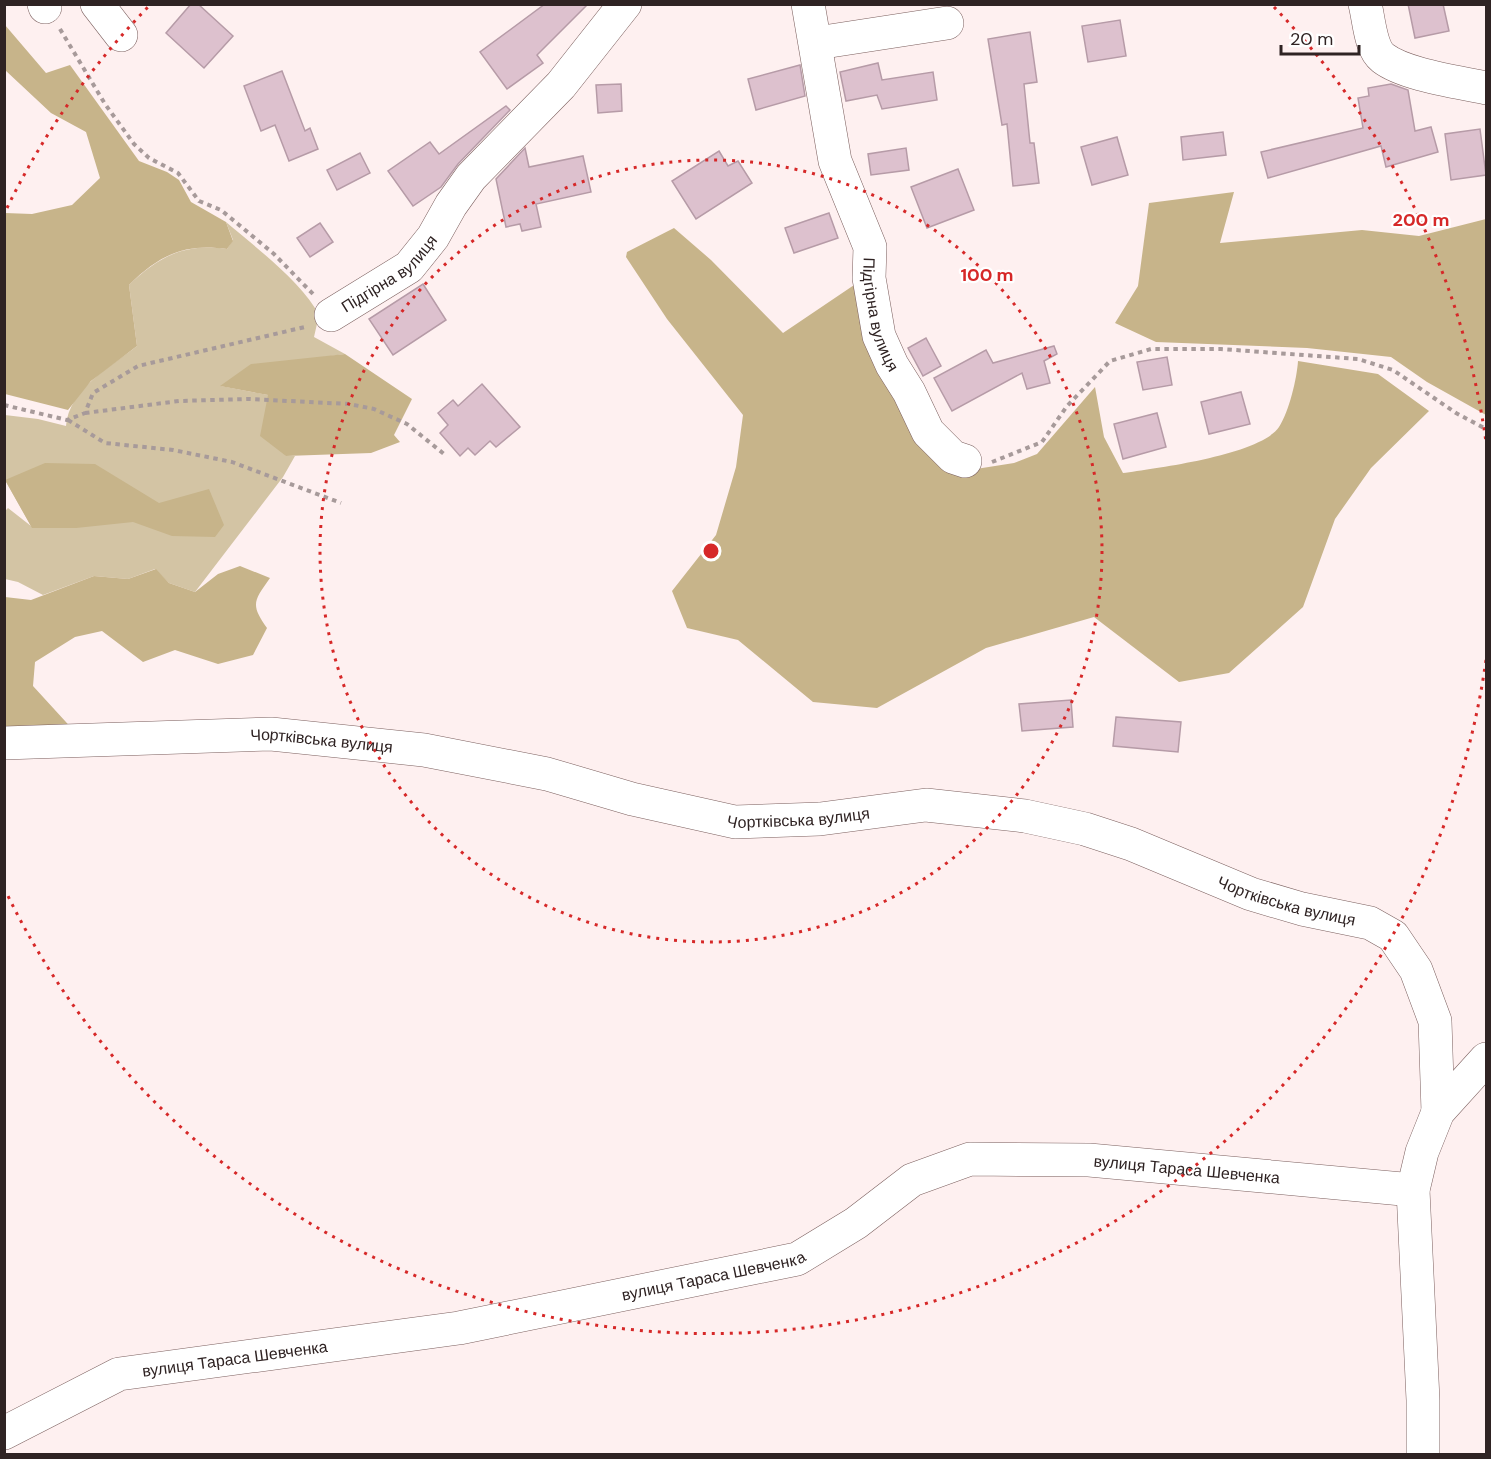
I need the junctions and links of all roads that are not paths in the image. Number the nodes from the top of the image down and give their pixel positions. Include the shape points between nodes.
1 (97, 4) edge
2 (625, 4) edge
3 (808, 4) edge
4 (1365, 4) edge
5 (947, 23) dead end
6 (121, 35) dead end
7 (817, 42) junction
8 (1486, 88) edge
9 (331, 315) road end
10 (964, 461) road end
11 (4, 744) edge
12 (1486, 1059) edge
13 (1438, 1112) junction
14 (1413, 1190) junction
15 (4, 1433) edge
16 (1423, 1455) edge

1 - 6 street
2 - 9 street, Підгірна вулиця via 561,85 471,177 409,267
3 - 7 street, Підгірна вулиця
4 - 8 street via 1374,44 1382,57 1421,74
5 - 7 street
7 - 10 street, Підгірна вулиця via 835,161 870,247 869,278 879,336 928,432 953,457
11 - 13 street, Чортківська вулиця via 271,734 424,750 548,774 632,799 735,822 820,819 926,805 1025,816 1085,829 1251,894 1370,923 1393,936 1416,970 1434,1021
12 - 13 street
13 - 14 street via 1422,1152
14 - 15 street, вулиця Тараса Шевченка via 1089,1160 970,1159 912,1180 856,1223 797,1259 459,1328 119,1374
14 - 16 street

